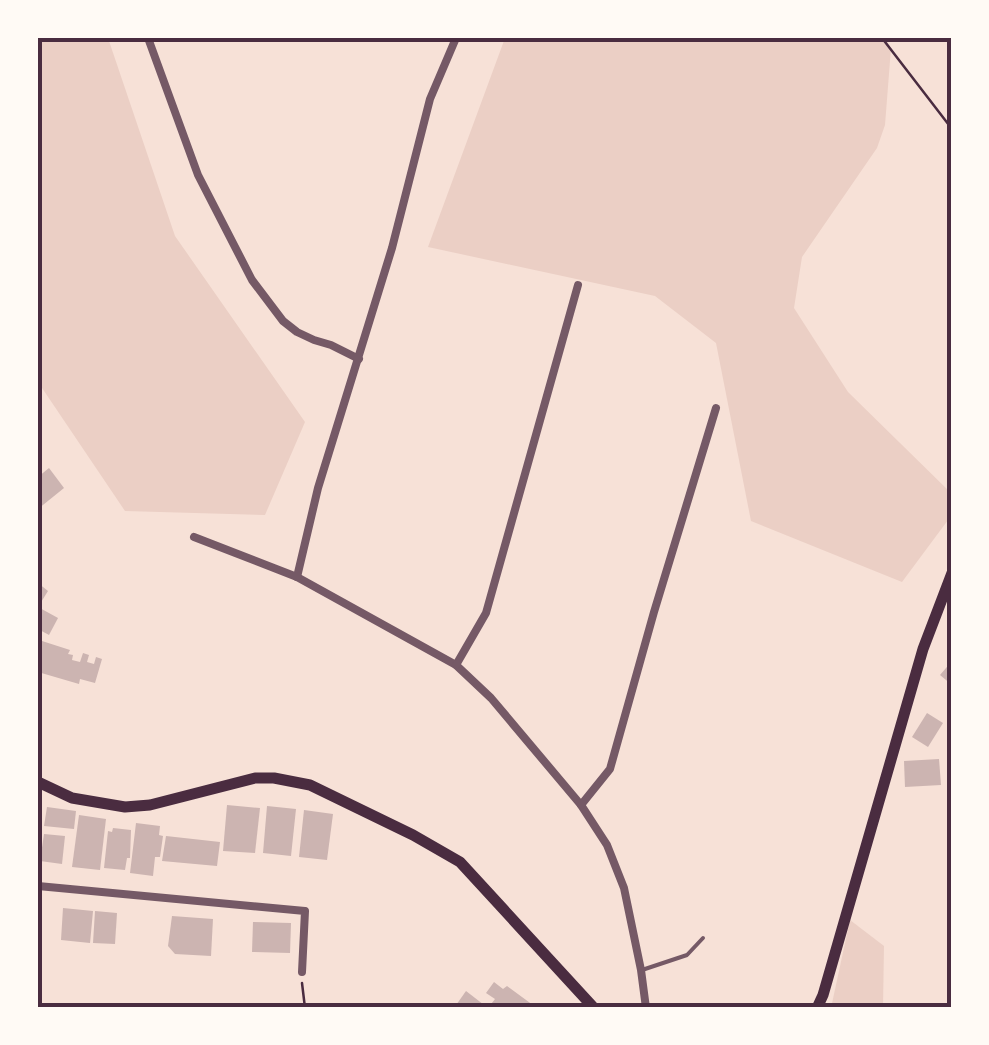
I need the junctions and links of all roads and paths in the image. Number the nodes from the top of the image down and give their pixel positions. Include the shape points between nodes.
1 (148, 38) edge
2 (456, 38) edge
3 (882, 38) edge
4 (952, 129) edge
5 (578, 286) dead end
6 (358, 359) junction
7 (716, 408) dead end
8 (194, 538) dead end
9 (952, 573) edge
10 (297, 577) junction
11 (456, 665) junction
12 (38, 782) edge
13 (582, 805) junction
14 (38, 886) edge
15 (702, 938) dead end
16 (641, 970) junction
17 (302, 972) joint
18 (305, 1008) edge
19 (594, 1008) edge
20 (646, 1008) edge
21 (816, 1008) edge

1 - 6 street via 198,175 252,280 297,332
2 - 6 street via 430,100
3 - 4 path
5 - 11 street via 486,613
6 - 10 street
7 - 13 street via 610,769
8 - 10 street
9 - 21 main road via 923,649
10 - 11 street
11 - 13 street
12 - 19 main road via 72,798 125,807 243,780 310,785 460,862
13 - 16 street via 624,888
14 - 17 street via 306,911
15 - 16 lane via 687,955
16 - 20 street
17 - 18 path

